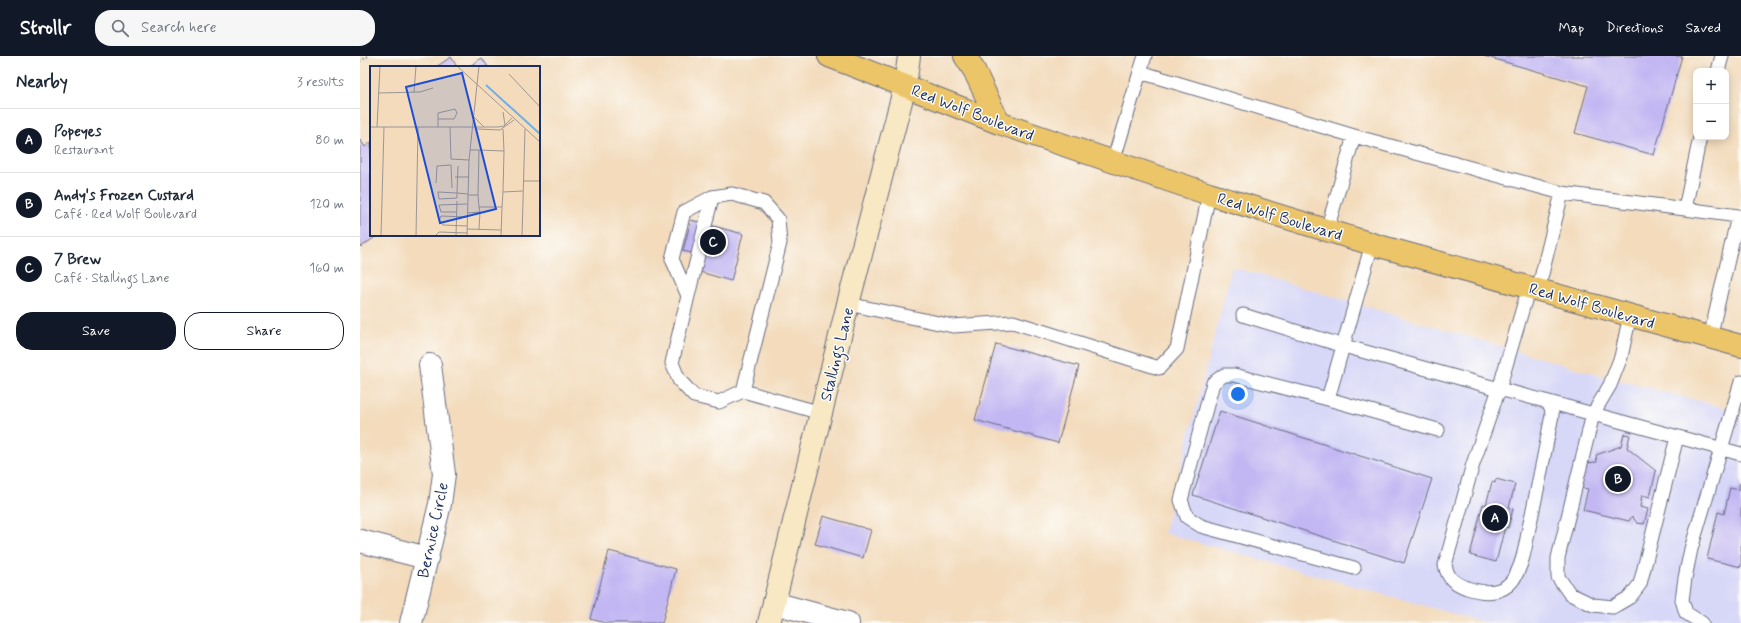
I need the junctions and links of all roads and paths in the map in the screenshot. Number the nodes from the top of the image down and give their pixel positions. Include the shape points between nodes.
1 (368, 56) edge
2 (829, 56) edge
3 (909, 56) edge
4 (924, 56) edge
5 (965, 56) edge
6 (1145, 56) edge
7 (1722, 56) edge
8 (360, 61) edge
9 (1719, 68) edge
10 (1140, 72) junction
11 (905, 86) junction
12 (999, 123) junction
13 (1354, 136) junction
14 (1699, 140) edge
15 (1113, 162) junction
16 (1562, 193) junction
17 (1209, 194) junction
18 (712, 197) junction
19 (1685, 209) junction
20 (1739, 217) edge
21 (1327, 230) junction
22 (1372, 244) junction
23 (1534, 288) junction
24 (688, 296) junction
25 (848, 304) junction
26 (1243, 315) dead end
27 (1630, 316) junction
28 (1710, 338) junction
29 (1344, 346) junction
30 (1741, 346) edge
31 (430, 365) dead end
32 (1741, 382) edge
33 (1499, 389) junction
34 (743, 391) junction
35 (1328, 399) junction
36 (1545, 401) junction
37 (821, 413) junction
38 (1592, 414) junction
39 (1438, 430) dead end
40 (1677, 437) junction
41 (1721, 448) junction
42 (1741, 454) edge
43 (360, 541) edge
44 (427, 558) junction
45 (1354, 568) dead end
46 (771, 613) edge
47 (411, 623) edge
48 (848, 623) edge
49 (1702, 623) edge

1 - 8 path
2 - 11 highway, Red Wolf Boulevard
3 - 11 street, Stallings Lane
4 - 11 street, Stallings Lane
5 - 12 highway
6 - 10 lane
7 - 9 lane
10 - 13 lane
10 - 15 lane
11 - 12 highway, Red Wolf Boulevard
11 - 25 street, Stallings Lane
12 - 15 highway, Red Wolf Boulevard
13 - 16 lane
13 - 21 lane
14 - 19 lane
15 - 17 highway, Red Wolf Boulevard
16 - 19 lane
16 - 23 lane
17 - 21 highway, Red Wolf Boulevard
17 - 25 lane via 1177,349 1159,368 1013,322 953,326
18 - 24 lane
18 - 24 lane via 684,212 677,238 672,259
18 - 34 lane via 732,194 764,202 778,220 780,243
19 - 20 lane
20 - 28 lane
21 - 22 highway, Red Wolf Boulevard
22 - 23 highway, Red Wolf Boulevard
22 - 29 lane
23 - 27 highway, Red Wolf Boulevard
23 - 33 lane
24 - 34 lane via 672,363 679,380 694,396 719,402
25 - 37 street, Stallings Lane
26 - 29 lane
27 - 28 highway, Red Wolf Boulevard
27 - 38 lane via 1621,357 1610,385
28 - 30 highway, Red Wolf Boulevard
29 - 33 lane
29 - 35 lane
31 - 44 street, Bernice Circle via 444,474 440,504
32 - 41 lane
33 - 36 lane
33 - 36 lane via 1473,464 1445,566 1448,576 1464,587 1477,591 1492,592 1506,587 1512,581 1522,558 1552,415 1551,406
34 - 37 lane
35 - 39 lane
35 - 45 lane via 1234,375 1224,376 1213,383 1181,500 1187,517 1201,526
36 - 38 lane
37 - 46 street, Stallings Lane
38 - 40 lane
38 - 40 lane via 1558,558 1558,577 1570,594 1593,605 1613,607 1630,597 1640,584
40 - 41 lane
41 - 42 lane
41 - 49 lane via 1684,578 1682,600 1686,613
43 - 44 street
44 - 47 street, Bernice Circle
46 - 48 street

